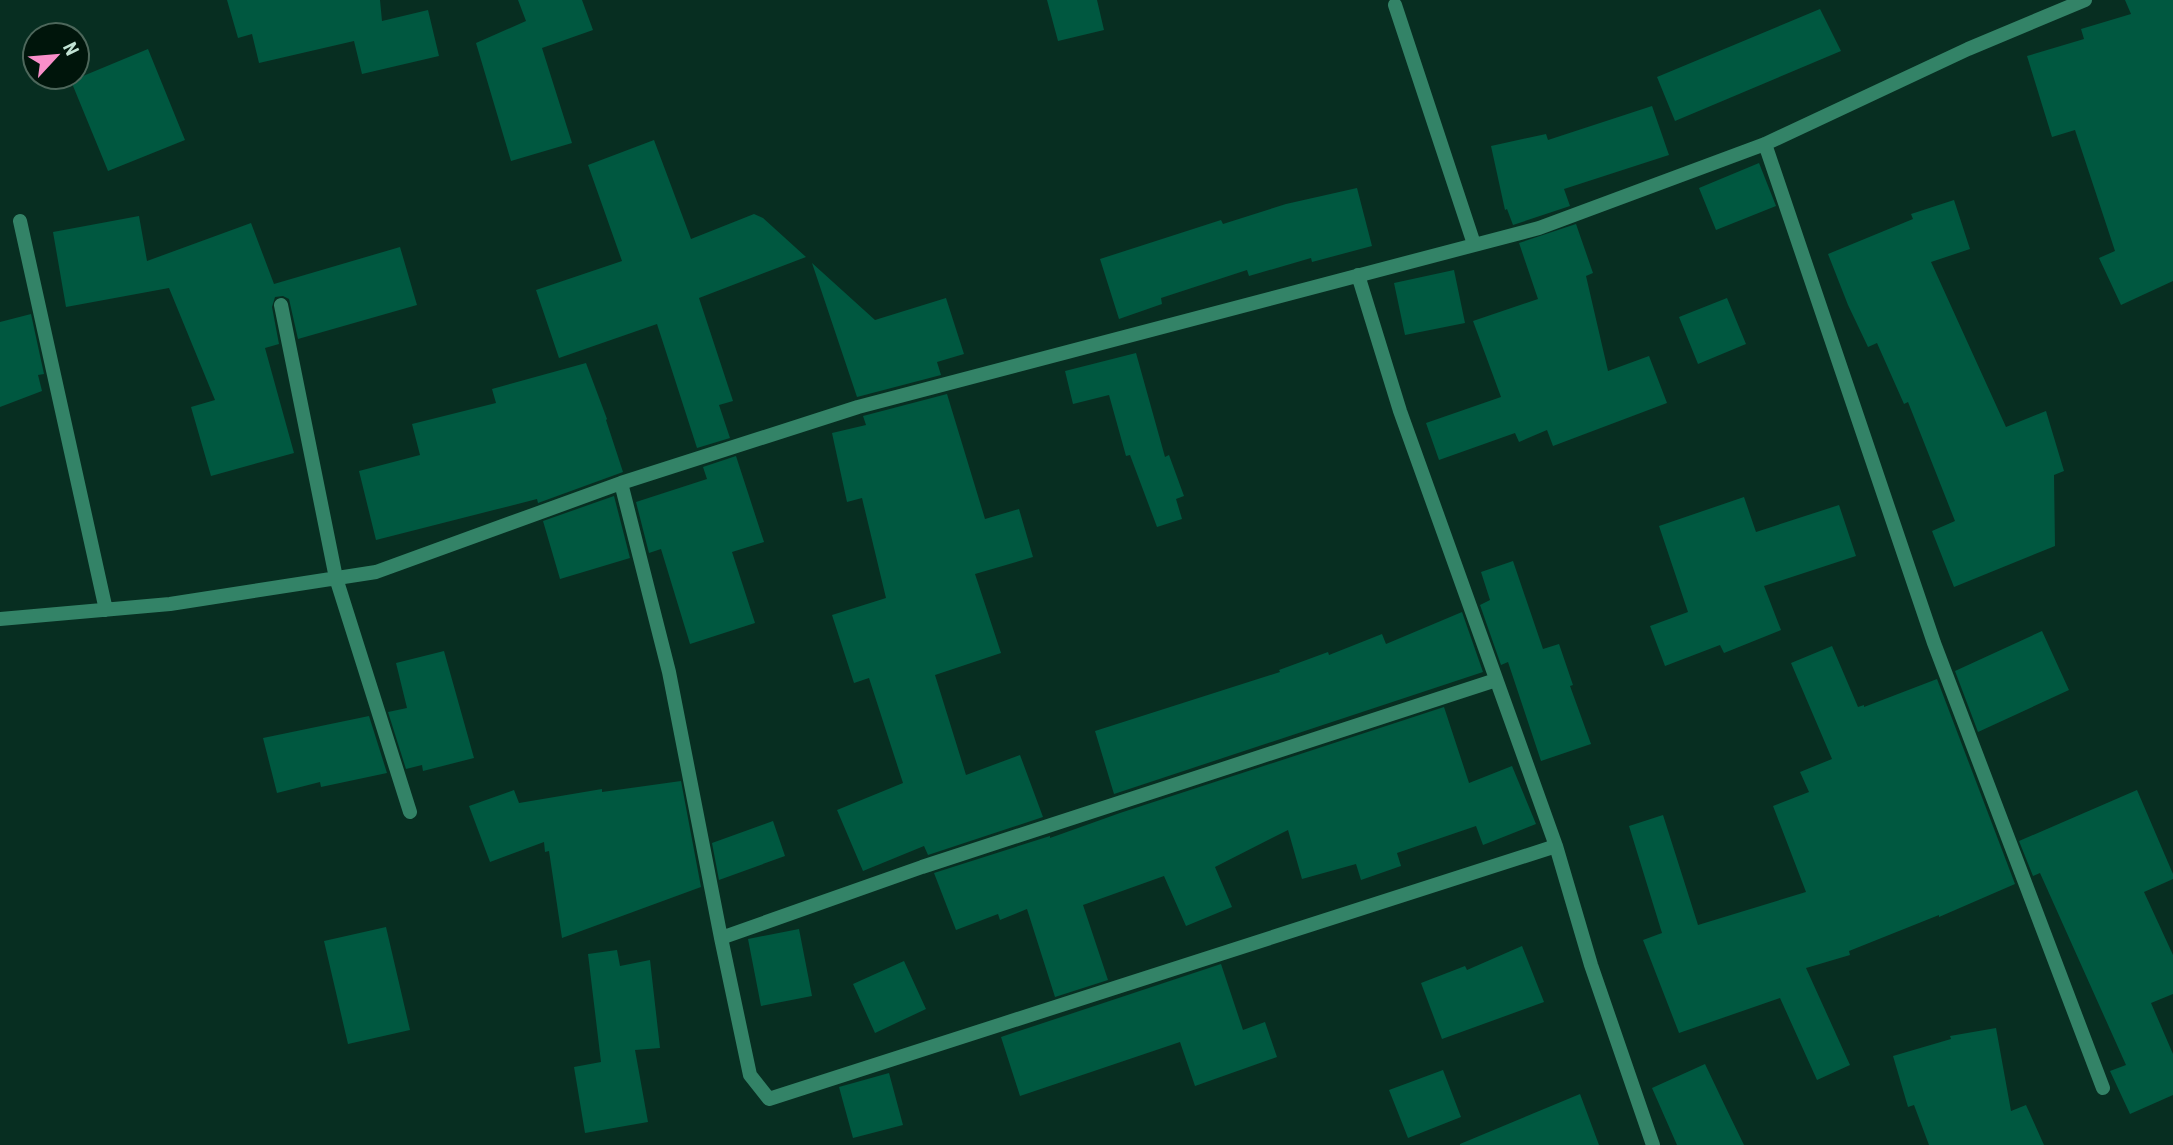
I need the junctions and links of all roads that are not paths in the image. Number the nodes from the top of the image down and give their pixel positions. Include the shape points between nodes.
1 (2085, 0) edge
2 (1395, 5) dead end
3 (1765, 144) junction
4 (20, 221) dead end
5 (1474, 244) junction
6 (1358, 275) junction
7 (281, 305) dead end
8 (621, 483) junction
9 (336, 578) junction
10 (106, 610) junction
11 (0, 619) edge
12 (1496, 680) junction
13 (410, 811) dead end
14 (1556, 846) junction
15 (721, 938) junction
16 (2103, 1088) dead end
17 (1653, 1145) edge

1 - 3 street
2 - 5 street
3 - 5 street via 1539,228
3 - 16 street via 1934,643
4 - 10 street
5 - 6 street
6 - 8 street via 858,407
6 - 12 street via 1400,411
7 - 9 street
8 - 9 street via 376,572
8 - 15 street via 670,672
9 - 10 street
9 - 13 street
10 - 11 street
12 - 14 street
12 - 15 street via 922,867
14 - 15 street via 769,1099 750,1075
14 - 17 street

